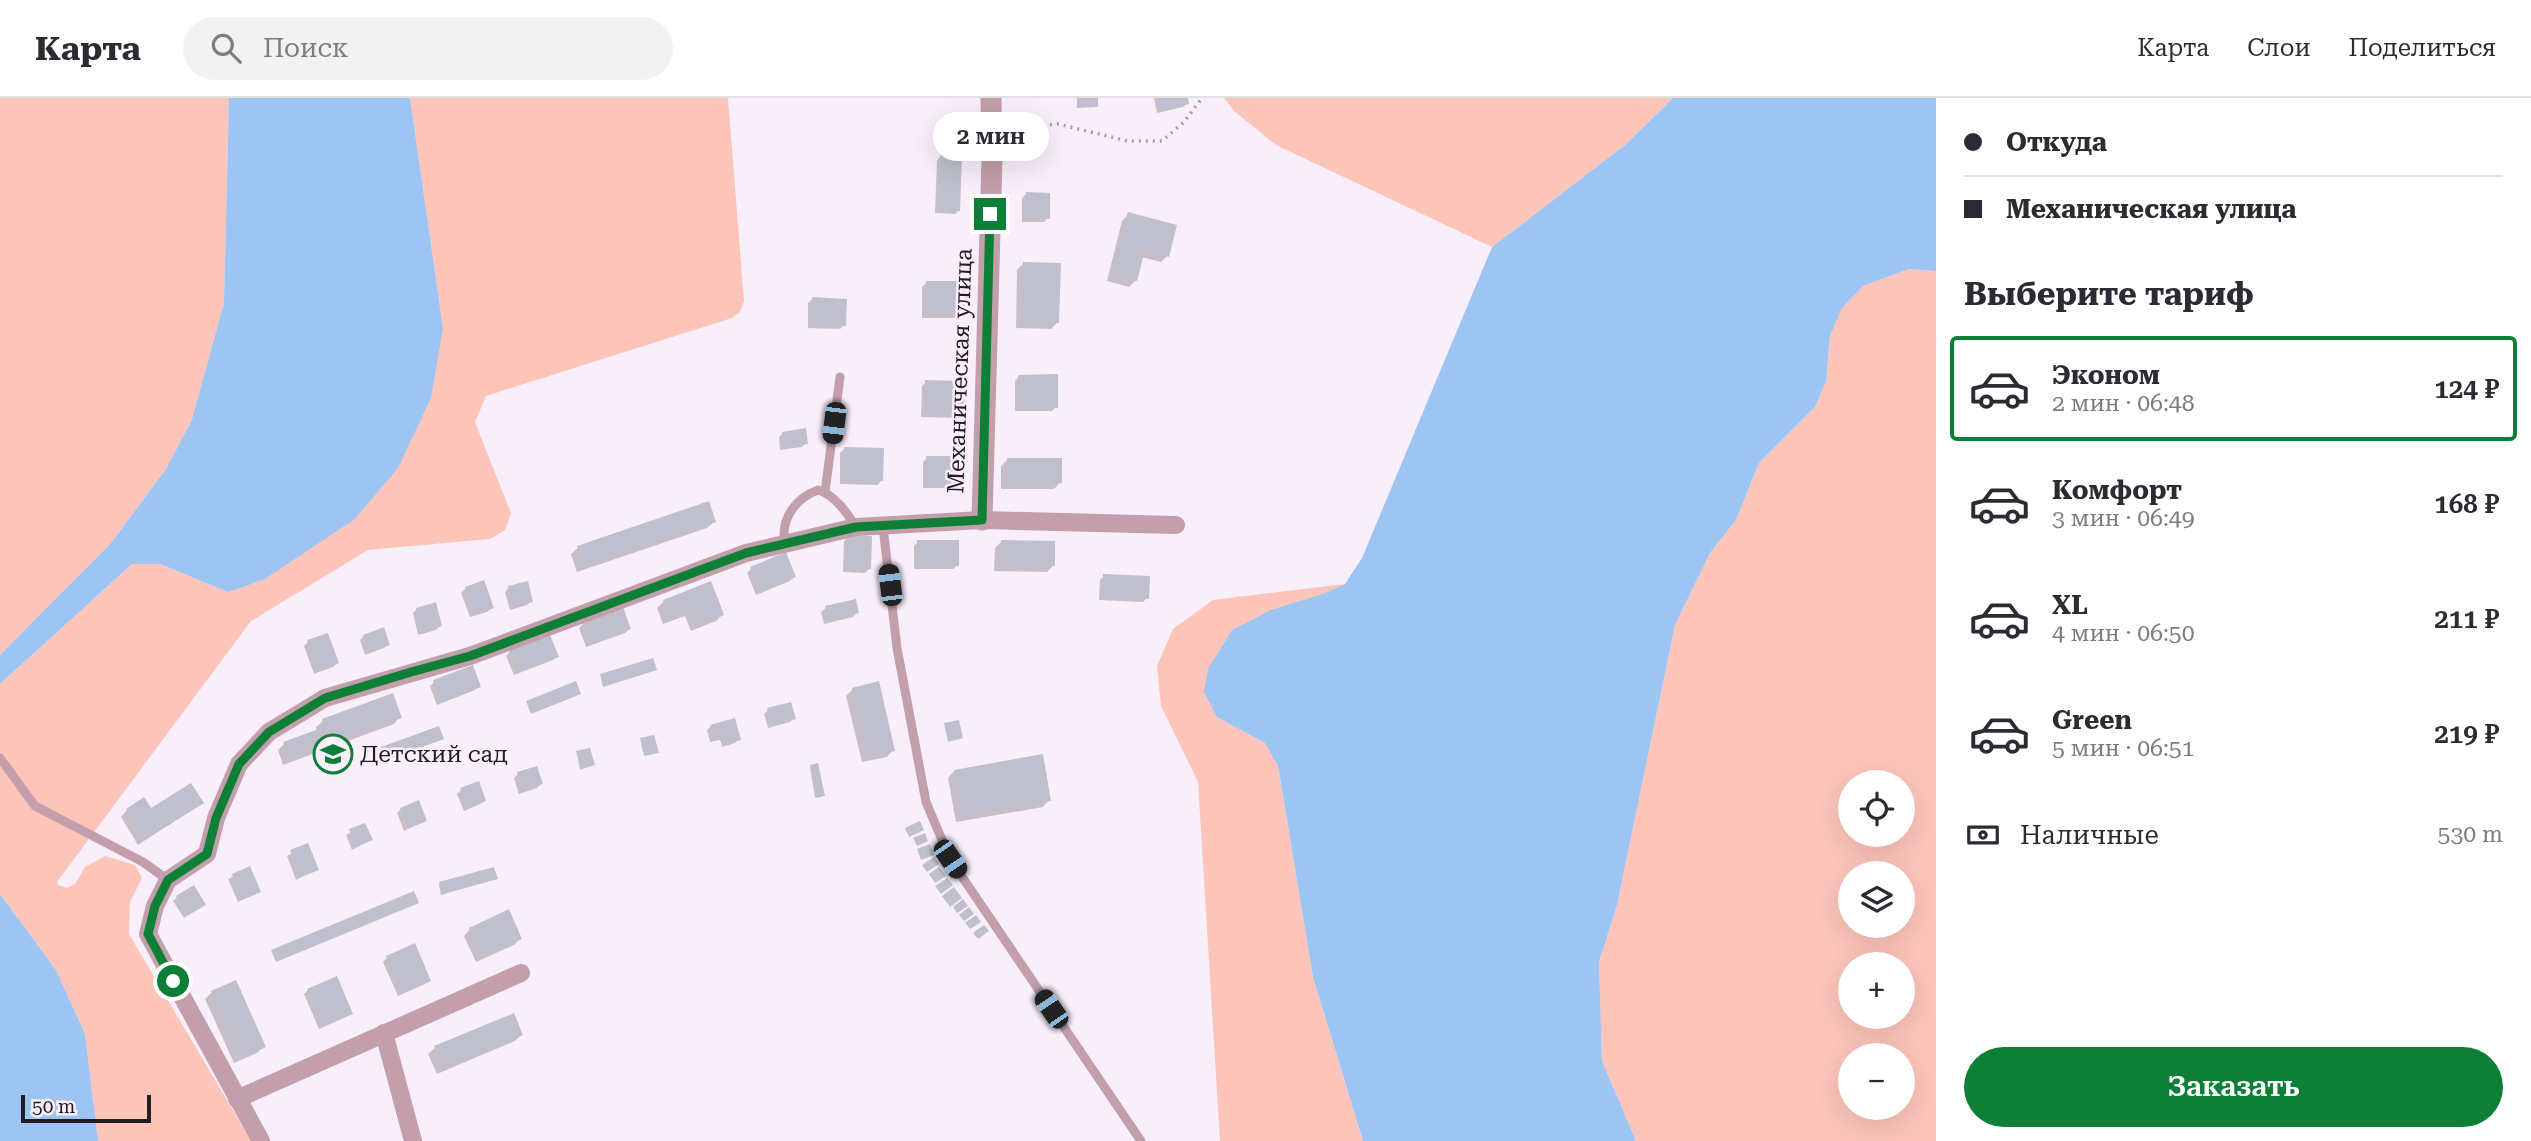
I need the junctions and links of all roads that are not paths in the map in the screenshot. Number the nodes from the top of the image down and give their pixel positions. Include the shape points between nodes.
1 (991, 98) edge
2 (840, 377) dead end
3 (825, 492) junction
4 (982, 520) junction
5 (1176, 525) dead end
6 (856, 527) junction
7 (883, 527) junction
8 (785, 543) junction
9 (0, 758) edge
10 (168, 880) junction
11 (521, 973) dead end
12 (384, 1033) junction
13 (237, 1099) junction
14 (261, 1141) edge
15 (413, 1141) edge
16 (1141, 1141) edge

1 - 4 street, Механическая улица
2 - 3 lane
3 - 6 lane
3 - 8 lane via 813,492 797,502 782,530
4 - 5 street
4 - 7 street
6 - 7 street
6 - 8 street
7 - 16 lane via 897,648 926,802 950,859
8 - 10 street via 746,553 470,656 325,698 269,732 239,764 216,818 207,854
9 - 10 lane via 35,806 143,862
10 - 13 street via 148,934
11 - 12 street
12 - 13 street
12 - 15 street
13 - 14 street

